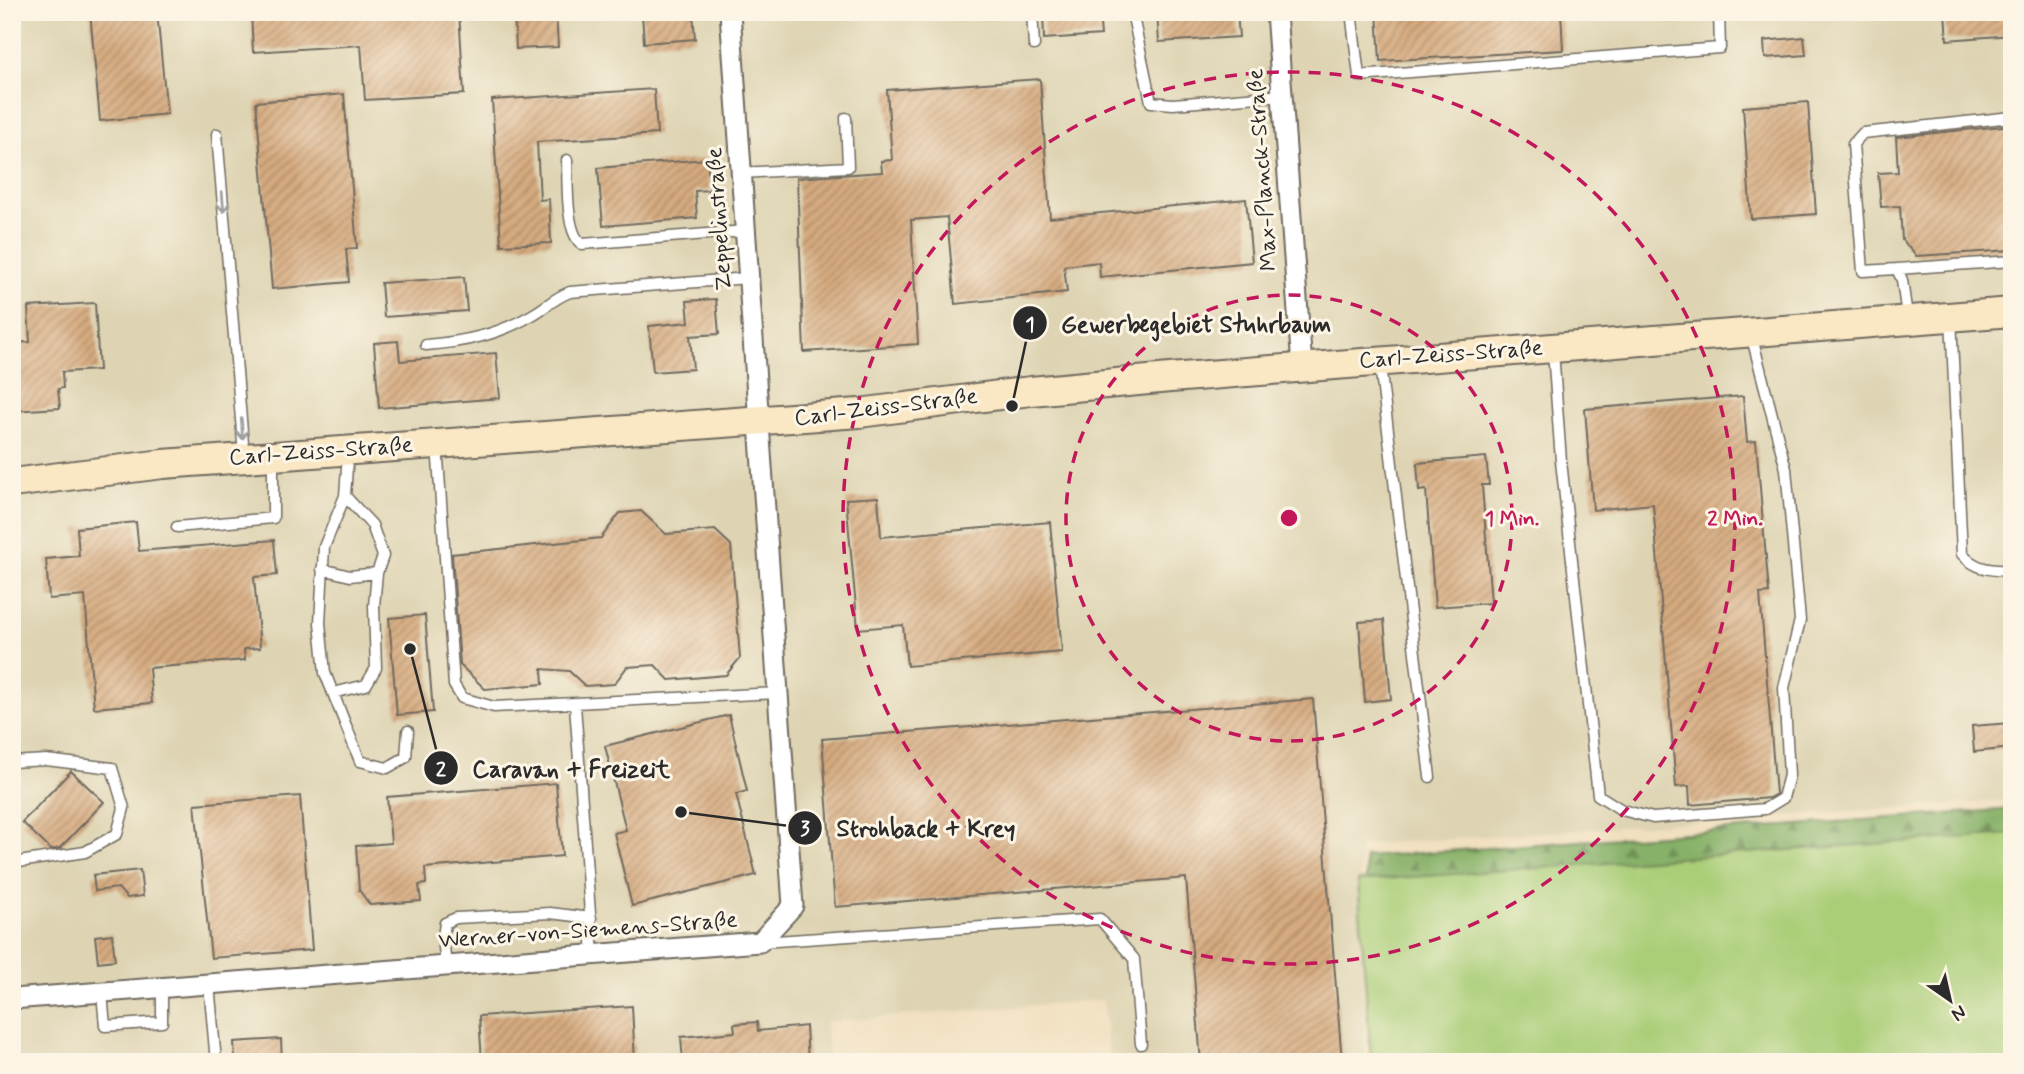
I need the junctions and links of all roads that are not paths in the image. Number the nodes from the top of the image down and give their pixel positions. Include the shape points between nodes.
1 (730, 12) edge
2 (1032, 12) edge
3 (1132, 12) edge
4 (1276, 12) edge
5 (1351, 12) edge
6 (1719, 12) edge
7 (1034, 45) dead end
8 (1282, 95) junction
9 (2012, 117) edge
10 (846, 118) dead end
11 (217, 134) dead end
12 (567, 160) dead end
13 (741, 173) junction
14 (745, 231) junction
15 (2012, 261) edge
16 (1898, 270) junction
17 (748, 278) junction
18 (2012, 312) edge
19 (1951, 317) junction
20 (1908, 320) junction
21 (1750, 332) junction
22 (426, 345) dead end
23 (1553, 347) junction
24 (1380, 361) junction
25 (1302, 367) junction
26 (758, 422) junction
27 (437, 444) junction
28 (349, 449) junction
29 (272, 455) junction
30 (244, 457) junction
31 (12, 483) edge
32 (345, 496) junction
33 (177, 527) dead end
34 (322, 569) junction
35 (2012, 571) edge
36 (377, 573) junction
37 (333, 693) junction
38 (777, 693) junction
39 (575, 705) junction
40 (408, 731) dead end
41 (12, 762) edge
42 (1430, 778) dead end
43 (12, 863) edge
44 (590, 918) junction
45 (760, 942) junction
46 (593, 955) junction
47 (446, 966) junction
48 (209, 984) junction
49 (162, 988) junction
50 (102, 993) junction
51 (12, 999) edge
52 (1141, 1044) dead end
53 (216, 1062) edge

1 - 13 street, Zeppelinstraße
2 - 7 lane
3 - 8 lane via 1151,102
4 - 8 street, Max-Planck-Straße
5 - 6 lane via 1359,76 1720,48
8 - 25 street, Max-Planck-Straße
9 - 16 lane via 1863,133 1853,144 1863,271
10 - 13 lane via 848,167
11 -> 30 lane
12 - 14 lane via 571,228 582,244
13 - 14 street, Zeppelinstraße
14 - 17 street, Zeppelinstraße
15 - 16 lane
16 - 20 lane
17 - 22 lane via 570,292 483,338
17 - 26 street, Zeppelinstraße
18 - 19 main road, Carl-Zeiss-Straße
19 - 20 main road, Carl-Zeiss-Straße
19 - 35 lane via 1962,554 1970,564 1984,569
20 - 21 main road, Carl-Zeiss-Straße
21 - 23 main road, Carl-Zeiss-Straße
21 - 23 lane via 1786,468 1800,620 1784,688 1789,775 1783,798 1765,809 1691,816 1653,818 1622,810 1598,795 1560,461
23 - 24 main road, Carl-Zeiss-Straße
24 - 25 main road, Carl-Zeiss-Straße
24 - 42 lane
25 - 26 main road, Carl-Zeiss-Straße
26 - 27 main road, Carl-Zeiss-Straße
26 - 38 street, Werner-von-Siemens-Straße
27 - 28 main road, Carl-Zeiss-Straße
27 - 39 lane via 454,685 462,698 494,707
28 - 29 main road, Carl-Zeiss-Straße
28 - 32 lane
29 - 30 main road, Carl-Zeiss-Straße
29 - 33 lane via 273,518
30 - 31 main road, Carl-Zeiss-Straße
32 - 34 lane via 331,524
32 - 36 lane via 372,526 383,556
34 - 36 lane via 350,576
34 - 37 lane via 320,623 325,673
36 - 37 lane via 376,668 366,685
37 - 40 lane via 360,761 387,768 406,757
38 - 39 lane
38 - 45 street, Werner-von-Siemens-Straße via 793,906
39 - 44 lane
41 - 43 lane via 46,760 112,768 124,808 117,834 85,852
44 - 46 lane
44 - 47 lane via 551,913 456,918 445,923
45 - 46 street, Werner-von-Siemens-Straße
45 - 52 lane via 1100,919 1134,959
46 - 47 street, Werner-von-Siemens-Straße
47 - 48 street, Werner-von-Siemens-Straße
48 - 49 street, Werner-von-Siemens-Straße
48 - 53 lane
49 - 50 street, Werner-von-Siemens-Straße
49 - 50 lane via 162,1022 105,1026
50 - 51 street, Werner-von-Siemens-Straße

